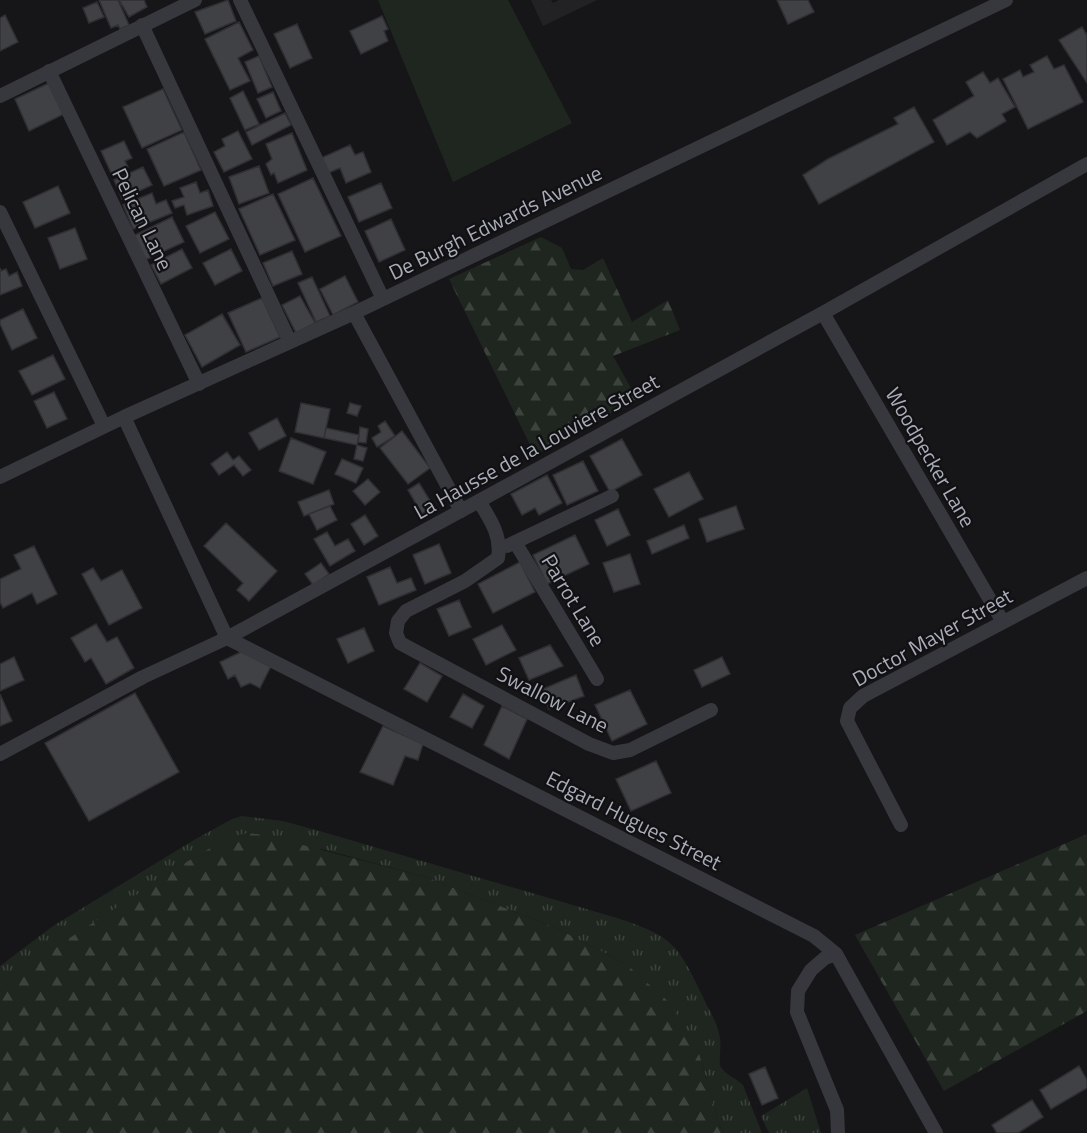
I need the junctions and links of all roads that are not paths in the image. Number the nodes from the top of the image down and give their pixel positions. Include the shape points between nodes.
1 (195, 0) edge
2 (240, 0) edge
3 (1006, 0) edge
4 (142, 25) junction
5 (49, 71) junction
6 (0, 96) edge
7 (1087, 164) edge
8 (0, 212) edge
9 (383, 299) junction
10 (354, 313) junction
11 (823, 313) junction
12 (290, 342) junction
13 (199, 384) junction
14 (124, 417) junction
15 (105, 426) junction
16 (0, 477) edge
17 (612, 496) dead end
18 (479, 501) junction
19 (461, 511) junction
20 (515, 542) junction
21 (499, 554) junction
22 (1087, 578) edge
23 (1003, 622) junction
24 (227, 638) junction
25 (597, 679) dead end
26 (711, 710) dead end
27 (0, 754) edge
28 (901, 825) dead end
29 (836, 954) junction
30 (838, 1133) edge
31 (936, 1133) edge

1 - 4 street
2 - 9 street
3 - 9 street, De Burgh Edwards Avenue
4 - 5 street
4 - 12 street
5 - 6 street
5 - 13 street, Pelican Lane
7 - 11 street, La Hausse de la Louviere Street
8 - 15 street
9 - 10 street, De Burgh Edwards Avenue
10 - 12 street, De Burgh Edwards Avenue
10 - 19 street
11 - 18 street, La Hausse de la Louviere Street
11 - 23 street, Woodpecker Lane
12 - 13 street, De Burgh Edwards Avenue
13 - 14 street, De Burgh Edwards Avenue
14 - 15 street, De Burgh Edwards Avenue
14 - 24 street
15 - 16 street, De Burgh Edwards Avenue
17 - 20 street
18 - 19 street, La Hausse de la Louviere Street
18 - 21 street via 494,526
19 - 24 street, La Hausse de la Louviere Street
20 - 21 street
20 - 25 street, Parrot Lane
21 - 26 street, Swallow Lane via 465,581 406,611 398,621 396,633 400,643 589,744 613,753 630,750
22 - 23 street, Doctor Mayer Street
23 - 28 street, Doctor Mayer Street via 863,696 850,708 847,721
24 - 27 street, La Hausse de la Louviere Street via 143,677
24 - 29 street, Edgard Hugues Street via 791,922
29 - 30 street via 811,970 798,991 797,1012 837,1110
29 - 31 street, Edgard Hugues Street

